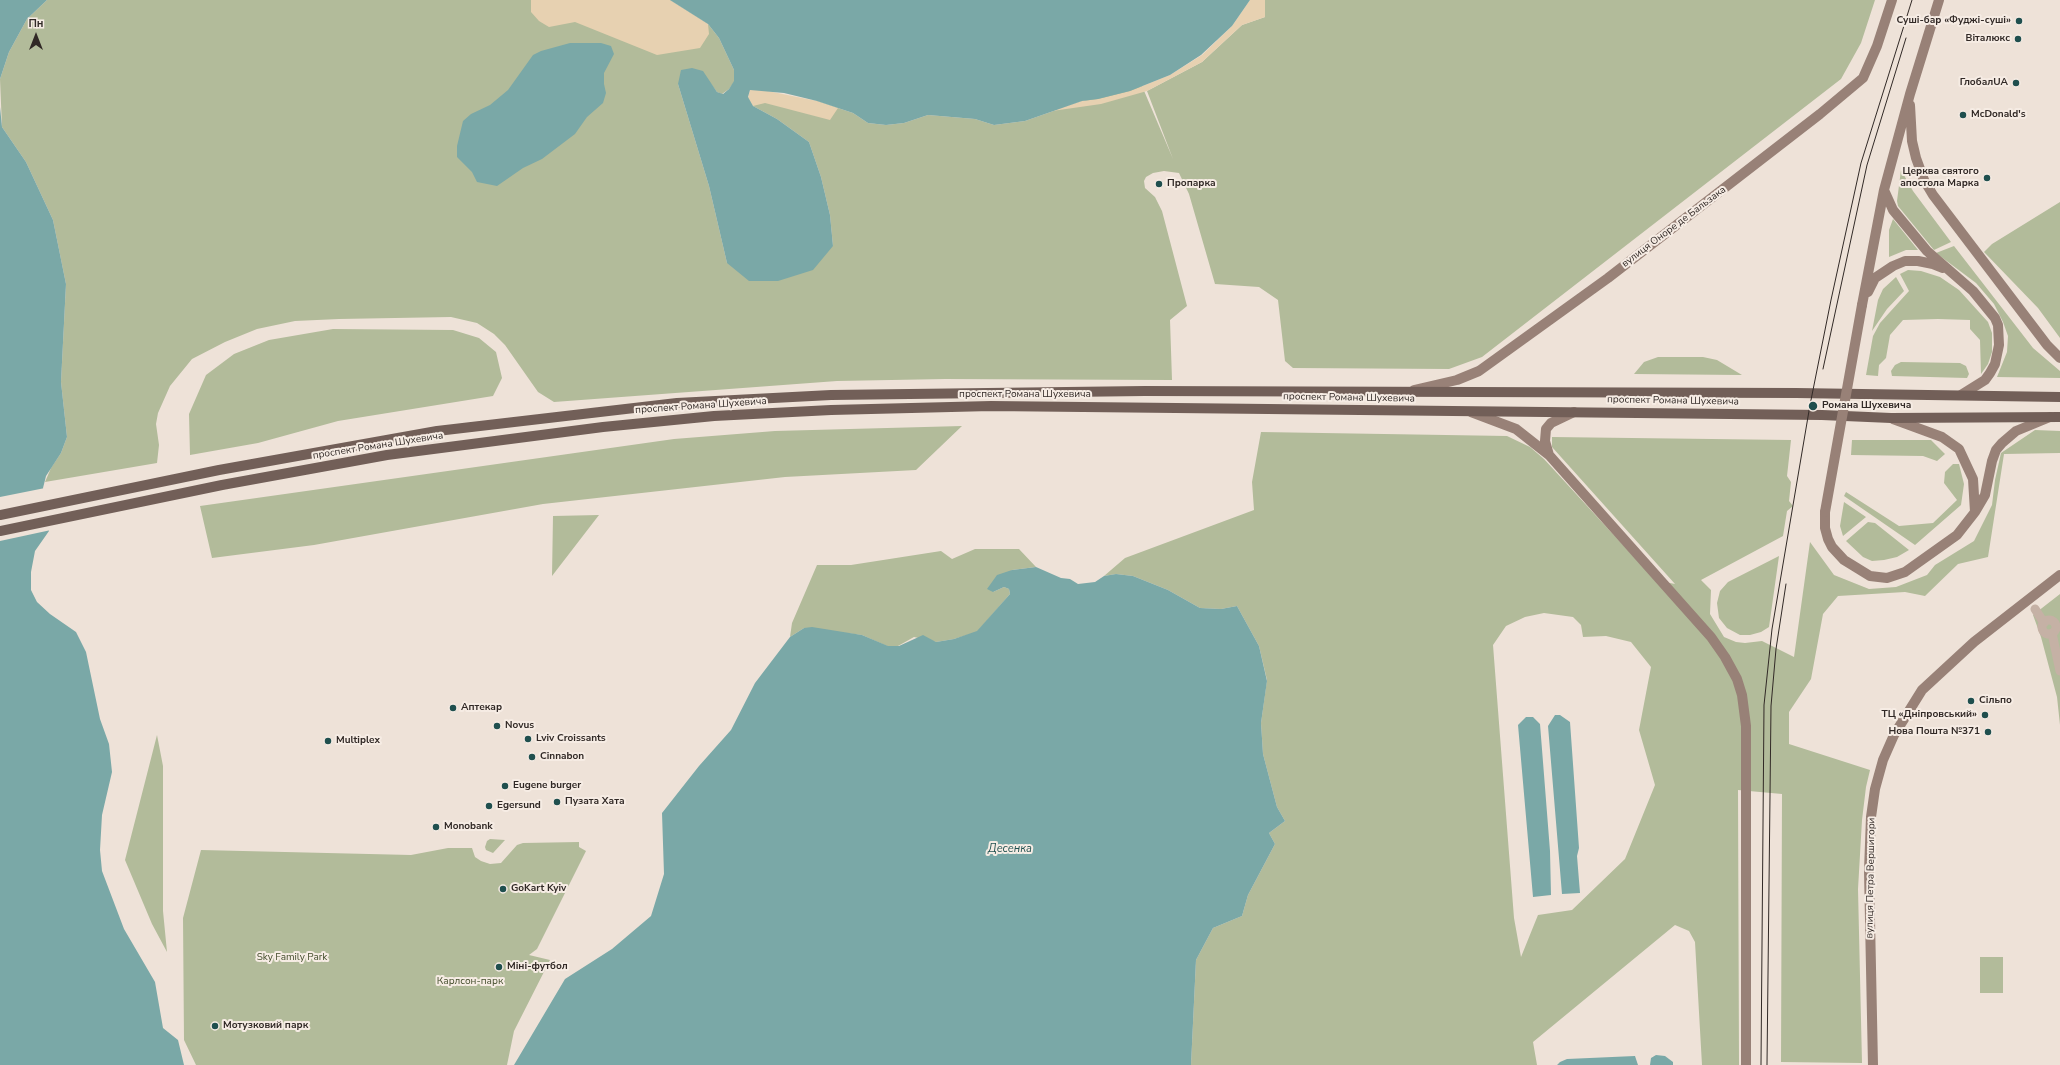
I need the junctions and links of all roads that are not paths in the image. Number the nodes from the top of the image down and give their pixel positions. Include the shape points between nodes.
1 (1892, 0) edge
2 (1939, 0) edge
3 (1910, 94) junction
4 (1884, 190) junction
5 (1949, 271) junction
6 (1862, 305) junction
7 (2060, 358) edge
8 (1401, 392) junction
9 (1961, 395) junction
10 (2060, 397) edge
11 (1469, 411) junction
12 (1574, 412) junction
13 (2055, 417) edge
14 (1891, 418) junction
15 (1549, 455) junction
16 (1974, 512) junction
17 (0, 515) edge
18 (0, 531) edge
19 (2060, 575) edge
20 (2035, 610) dead end
21 (2060, 671) edge
22 (1746, 1065) edge
23 (1873, 1065) edge

1 - 8 main road, вулиця Оноре де Бальзака via 1863,78 1820,114 1608,278 1479,370 1457,380
2 - 3 main road
3 - 4 main road
3 - 7 main road via 1912,141 1924,180 1963,238
4 - 5 main road via 1893,210 1927,251
4 - 6 main road
5 - 6 main road via 1933,264 1905,261 1875,278
5 - 9 main road via 1973,291 1995,318 1999,335 1998,356 1990,373 1985,380
6 - 16 main road, bridge via 1825,512 1825,528 1832,547 1857,570 1870,576 1887,578 1905,572 1930,556 1957,535
8 - 9 main road, проспект Романа Шухевича
8 - 17 main road, проспект Романа Шухевича via 991,392 778,397 676,403 437,431 219,470
9 - 10 main road, проспект Романа Шухевича
11 - 12 main road, проспект Романа Шухевича
11 - 15 main road via 1516,429
11 - 18 main road, проспект Романа Шухевича via 991,406 714,416 410,452 222,485
12 - 14 main road, проспект Романа Шухевича
12 - 15 main road via 1551,423 1546,429 1545,441
13 - 14 main road, проспект Романа Шухевича
13 - 16 main road via 2016,431 1996,450 1985,495
14 - 16 main road via 1942,437 1959,448 1973,479
15 - 22 main road via 1711,637 1737,679 1746,726
19 - 23 main road, вулиця Петра Вершигори via 1974,642 1922,690 1894,735 1883,760 1875,789 1870,856
20 - 21 street via 2044,623 2050,620 2055,623 2056,629 2052,633

